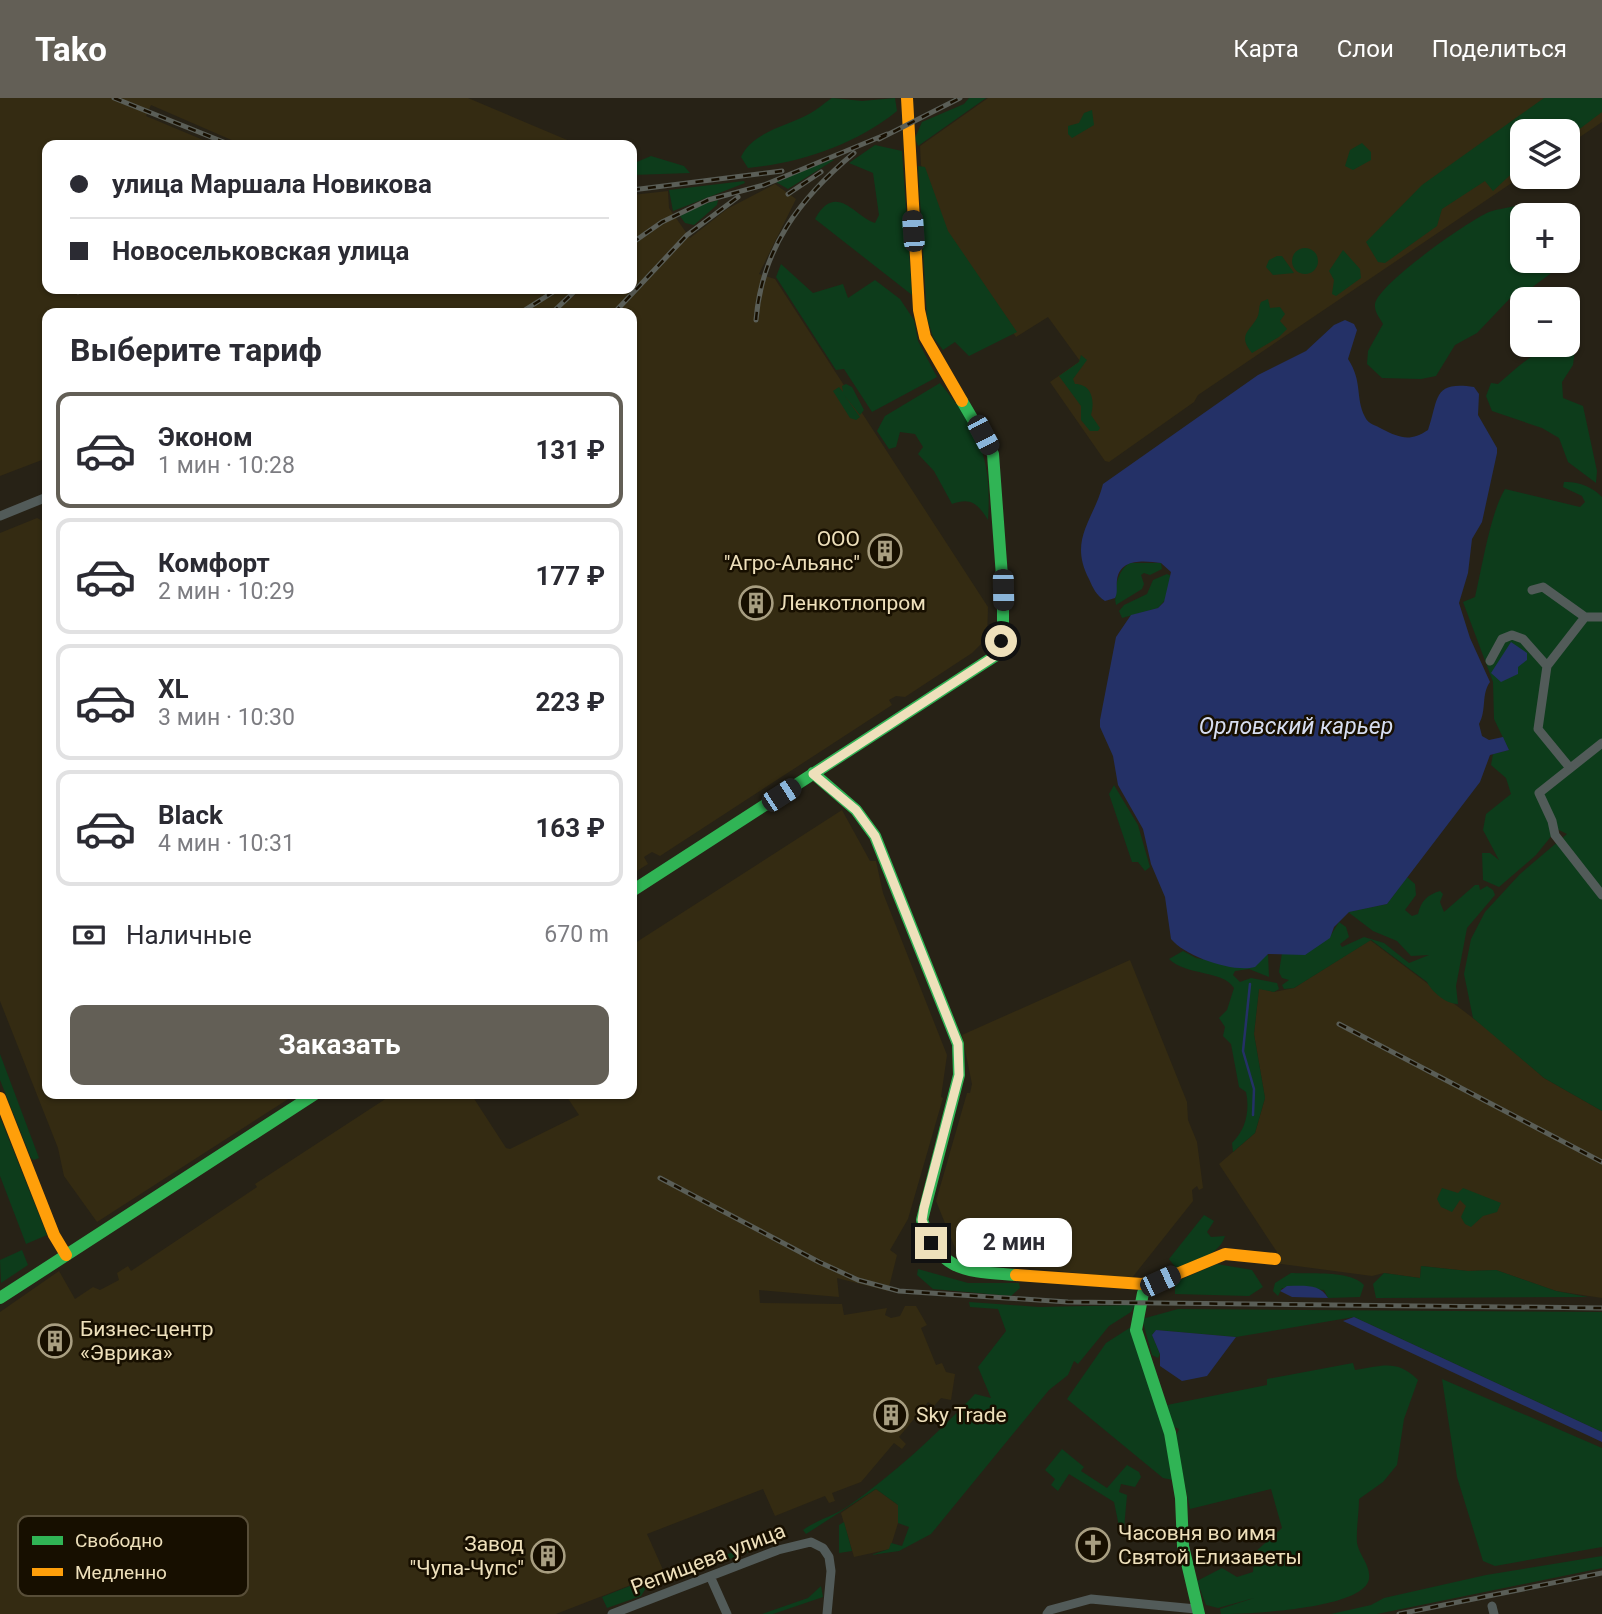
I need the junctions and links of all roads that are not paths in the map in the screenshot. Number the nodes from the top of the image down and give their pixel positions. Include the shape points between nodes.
1 (906, 105) edge
2 (42, 499) edge
3 (0, 516) edge
4 (1532, 590) dead end
5 (1585, 617) junction
6 (1602, 617) edge
7 (1490, 661) dead end
8 (1547, 666) junction
9 (1602, 743) edge
10 (1570, 768) junction
11 (813, 774) junction
12 (637, 888) edge
13 (1602, 895) edge
14 (0, 1098) edge
15 (307, 1099) edge
16 (65, 1255) junction
17 (1275, 1259) dead end
18 (1143, 1293) dead end
19 (0, 1298) edge
20 (710, 1576) junction
21 (1197, 1611) edge
22 (612, 1614) edge
23 (727, 1614) edge
24 (827, 1614) edge
25 (1046, 1614) edge

1 - 11 street via 919,310 925,337 993,454 1002,634 995,656
2 - 3 street
4 - 5 street via 1543,587
5 - 6 street
5 - 8 street
7 - 8 street via 1502,639 1512,635 1523,639
8 - 10 street via 1538,729
9 - 10 street
10 - 13 street via 1539,793 1555,835
11 - 12 street
11 - 17 street via 856,810 875,836 958,1044 959,1075 922,1220 931,1243 951,1266 1142,1284 1225,1254
14 - 16 street
15 - 16 street
16 - 19 street
18 - 21 street via 1136,1330 1170,1433 1183,1546
20 - 22 street, Репищева улица
20 - 23 street
20 - 24 street, Репищева улица via 800,1543 818,1545 829,1557 831,1571
21 - 25 street via 1083,1600

